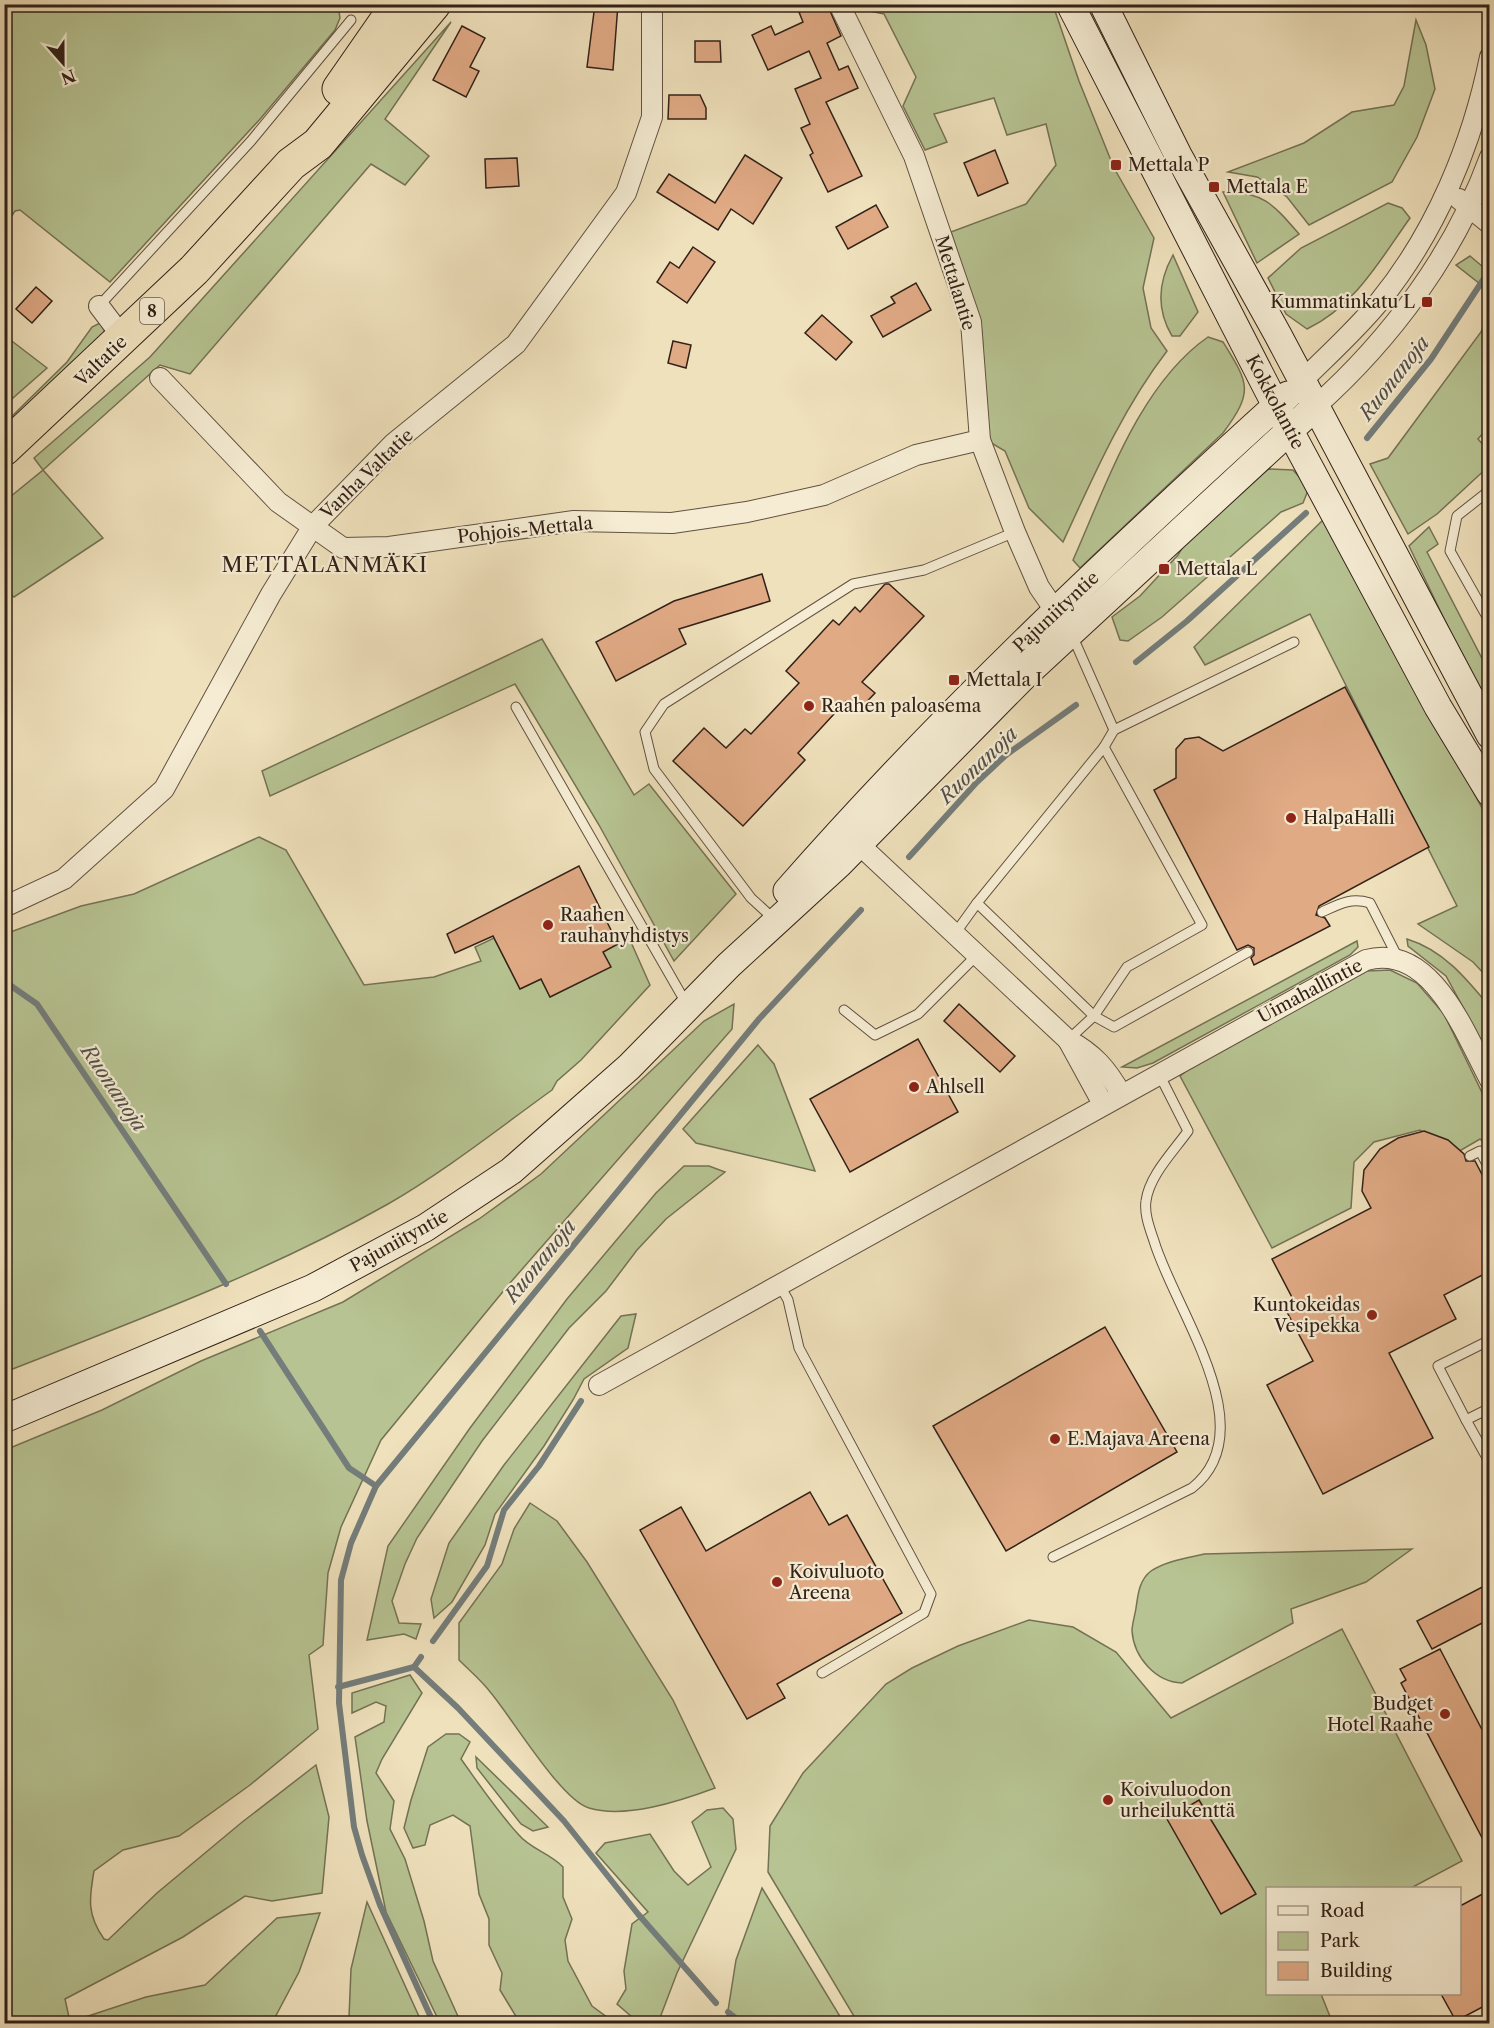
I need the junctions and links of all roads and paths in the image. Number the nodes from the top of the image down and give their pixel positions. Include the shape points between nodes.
1 (398, 4) edge
2 (434, 4) edge
3 (652, 4) edge
4 (839, 4) edge
5 (1070, 4) edge
6 (1103, 4) edge
7 (351, 20) dead end
8 (1490, 57) edge
9 (1490, 158) edge
10 (291, 164) junction
11 (1451, 183) junction
12 (1484, 192) edge
13 (1469, 206) junction
14 (1490, 224) edge
15 (99, 306) joint
16 (124, 339) junction
17 (160, 378) dead end
18 (1302, 381) junction
19 (1276, 405) junction
20 (1316, 406) junction
21 (1290, 430) junction
22 (980, 440) junction
23 (4, 449) edge
24 (1490, 489) edge
25 (313, 526) junction
26 (1015, 532) junction
27 (1056, 610) junction
28 (1490, 622) edge
29 (1071, 633) junction
30 (1294, 642) dead end
31 (516, 707) dead end
32 (1114, 730) junction
33 (1490, 735) edge
34 (1104, 747) junction
35 (1490, 793) edge
36 (851, 836) junction
37 (977, 903) junction
38 (4, 907) edge
39 (1322, 912) dead end
40 (772, 918) junction
41 (954, 935) junction
42 (1248, 952) dead end
43 (976, 956) junction
44 (1399, 960) junction
45 (689, 1007) junction
46 (844, 1010) dead end
47 (1094, 1016) junction
48 (1068, 1040) junction
49 (1159, 1074) junction
50 (1490, 1080) edge
51 (1121, 1094) junction
52 (1103, 1104) junction
53 (1470, 1156) dead end
54 (1490, 1170) edge
55 (778, 1284) junction
56 (1490, 1340) edge
57 (599, 1385) dead end
58 (1490, 1408) edge
59 (4, 1419) edge
60 (1466, 1420) junction
61 (1490, 1463) edge
62 (1053, 1557) dead end
63 (822, 1673) dead end

1 - 10 highway, Valtatie / 8 via 358,64 304,133
2 - 10 highway, Valtatie / 8 via 318,144
3 - 25 street, Vanha Valtatie via 652,117 626,193 516,344 394,443
4 - 22 street, Mettalantie via 914,156 971,322
5 - 19 street, Kokkolantie
6 - 18 street, Kokkolantie via 1178,154
7 - 15 lane via 251,141
8 - 11 street via 1482,94
9 - 12 street
10 - 16 highway, Valtatie / 8 via 194,270
11 - 12 street
11 - 13 street
11 - 18 street via 1417,246 1380,301
12 - 13 street
13 - 14 street
13 - 20 street via 1432,271 1395,323 1352,374
15 - 16 street
16 - 23 highway, Valtatie / 8
17 - 25 street, Pohjois-Mettala via 278,502
18 - 19 street, Pajuniityntie
18 - 20 street, Kokkolantie
19 - 21 street, Kokkolantie
19 - 27 street, Pajuniityntie
20 - 21 street, Pajuniityntie
20 - 33 street, Kokkolantie
21 - 29 street, Pajuniityntie
21 - 35 street, Kokkolantie via 1438,707
22 - 25 street, Pohjois-Mettala via 916,455 824,495 672,523 574,521 389,548 343,548
22 - 26 street, Mettalantie
24 - 28 lane via 1457,516 1450,551
25 - 38 street, Vanha Valtatie via 271,594 164,789 64,879
26 - 27 street, Mettalantie
26 - 40 lane via 924,570 853,584 664,704 645,732 654,769 751,898
27 - 29 street, Mettalantie
27 - 36 street, Pajuniityntie via 980,684
29 - 32 lane
29 - 36 street, Pajuniityntie
30 - 32 lane
31 - 45 lane
32 - 34 lane
34 - 37 lane
34 - 47 lane via 1202,925 1127,967
36 - 40 street, Pajuniityntie
36 - 41 street
37 - 41 lane
37 - 47 lane
39 - 44 lane via 1347,901 1370,903
40 - 45 street, Pajuniityntie
41 - 43 street
42 - 47 lane via 1114,1027
43 - 46 lane via 918,1014 875,1035
43 - 48 street
44 - 49 street, Uimahallintie via 1366,960
44 - 50 street via 1422,973 1443,995
45 - 59 street, Pajuniityntie via 552,1138 502,1178 425,1228 313,1288
47 - 48 lane
48 - 51 street via 1094,1056
48 - 52 street
49 - 51 street, Uimahallintie
49 - 62 lane via 1188,1131 1150,1185 1145,1203 1162,1268 1214,1385 1221,1430 1216,1459 1208,1476 1192,1488
51 - 52 street, Uimahallintie
52 - 55 street, Uimahallintie
53 - 54 lane via 1480,1151
55 - 57 street, Uimahallintie
55 - 63 lane via 788,1300 799,1348 931,1594 924,1613
56 - 60 lane via 1438,1366
58 - 60 lane
60 - 61 lane

